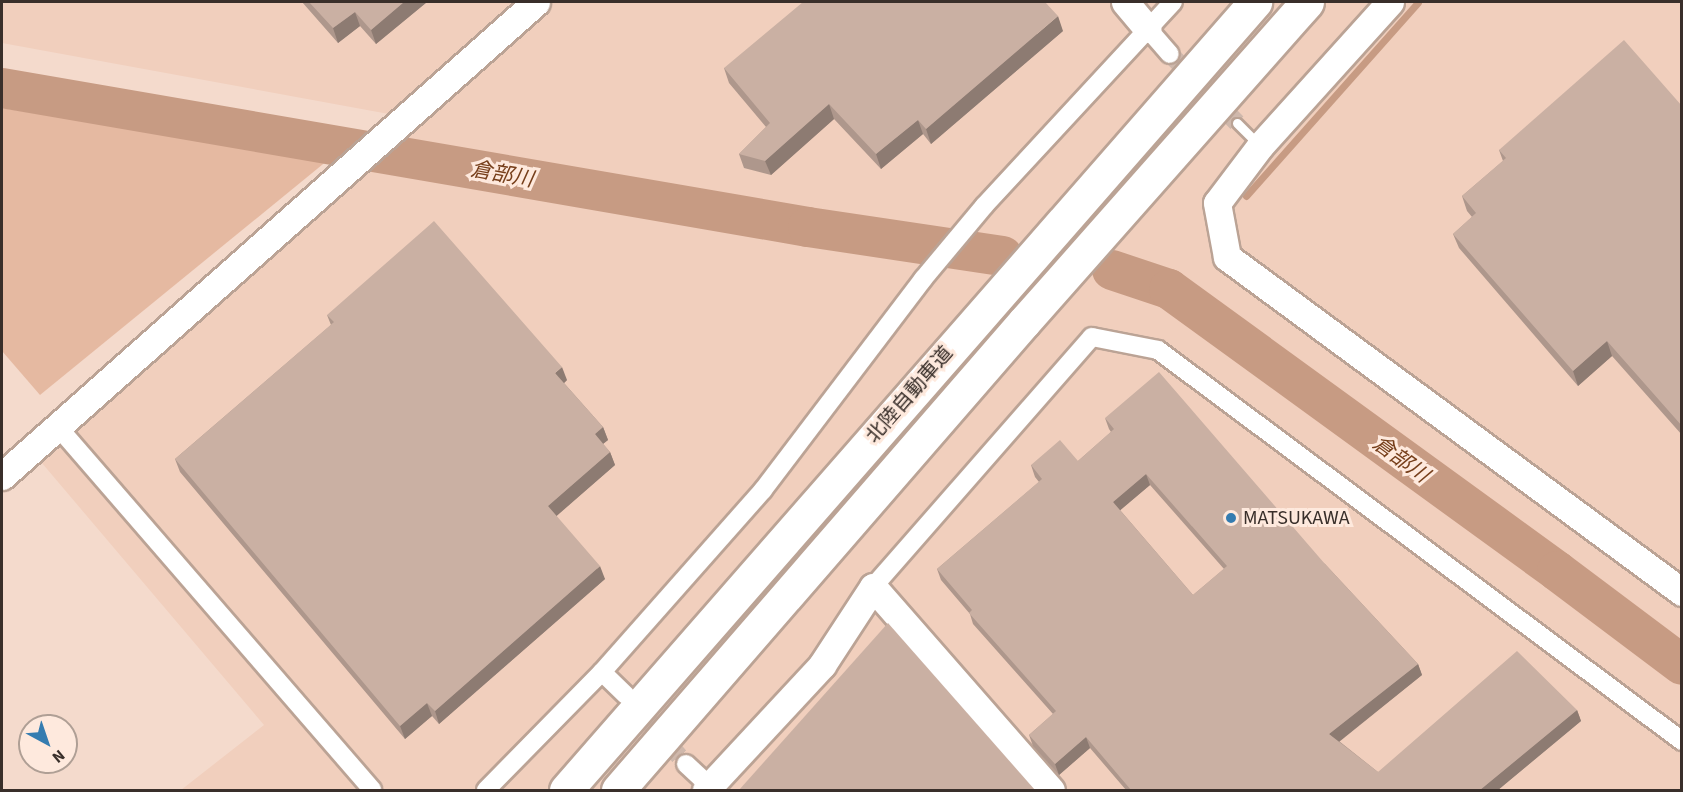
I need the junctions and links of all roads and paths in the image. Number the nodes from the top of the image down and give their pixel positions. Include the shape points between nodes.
1 (536, 2) edge
2 (1125, 2) edge
3 (1173, 2) edge
4 (1256, 2) edge
5 (1307, 2) edge
6 (1390, 2) edge
7 (1148, 28) junction
8 (1170, 54) tunnel mouth
9 (1237, 123) tunnel mouth
10 (1260, 146) junction
11 (58, 427) junction
12 (2, 476) edge
13 (873, 587) junction
14 (1682, 592) edge
15 (602, 672) junction
16 (626, 695) tunnel mouth
17 (1682, 741) edge
18 (686, 764) tunnel mouth
19 (708, 788) edge
20 (372, 790) edge
21 (486, 790) edge
22 (566, 790) edge
23 (618, 790) edge
24 (1051, 790) edge

1 - 11 street
2 - 7 street
3 - 7 street
4 - 22 highway, 北陸自動車道
5 - 23 highway, 北陸自動車道 via 1023,322
6 - 10 street
7 - 8 street
7 - 15 street via 984,206 923,279 763,490
9 - 10 lane
10 - 14 street via 1217,203 1227,257
11 - 12 street
11 - 20 street
13 - 17 street via 1092,337 1158,350
13 - 19 street via 822,665
13 - 24 street
15 - 16 street
15 - 21 street
18 - 19 street

